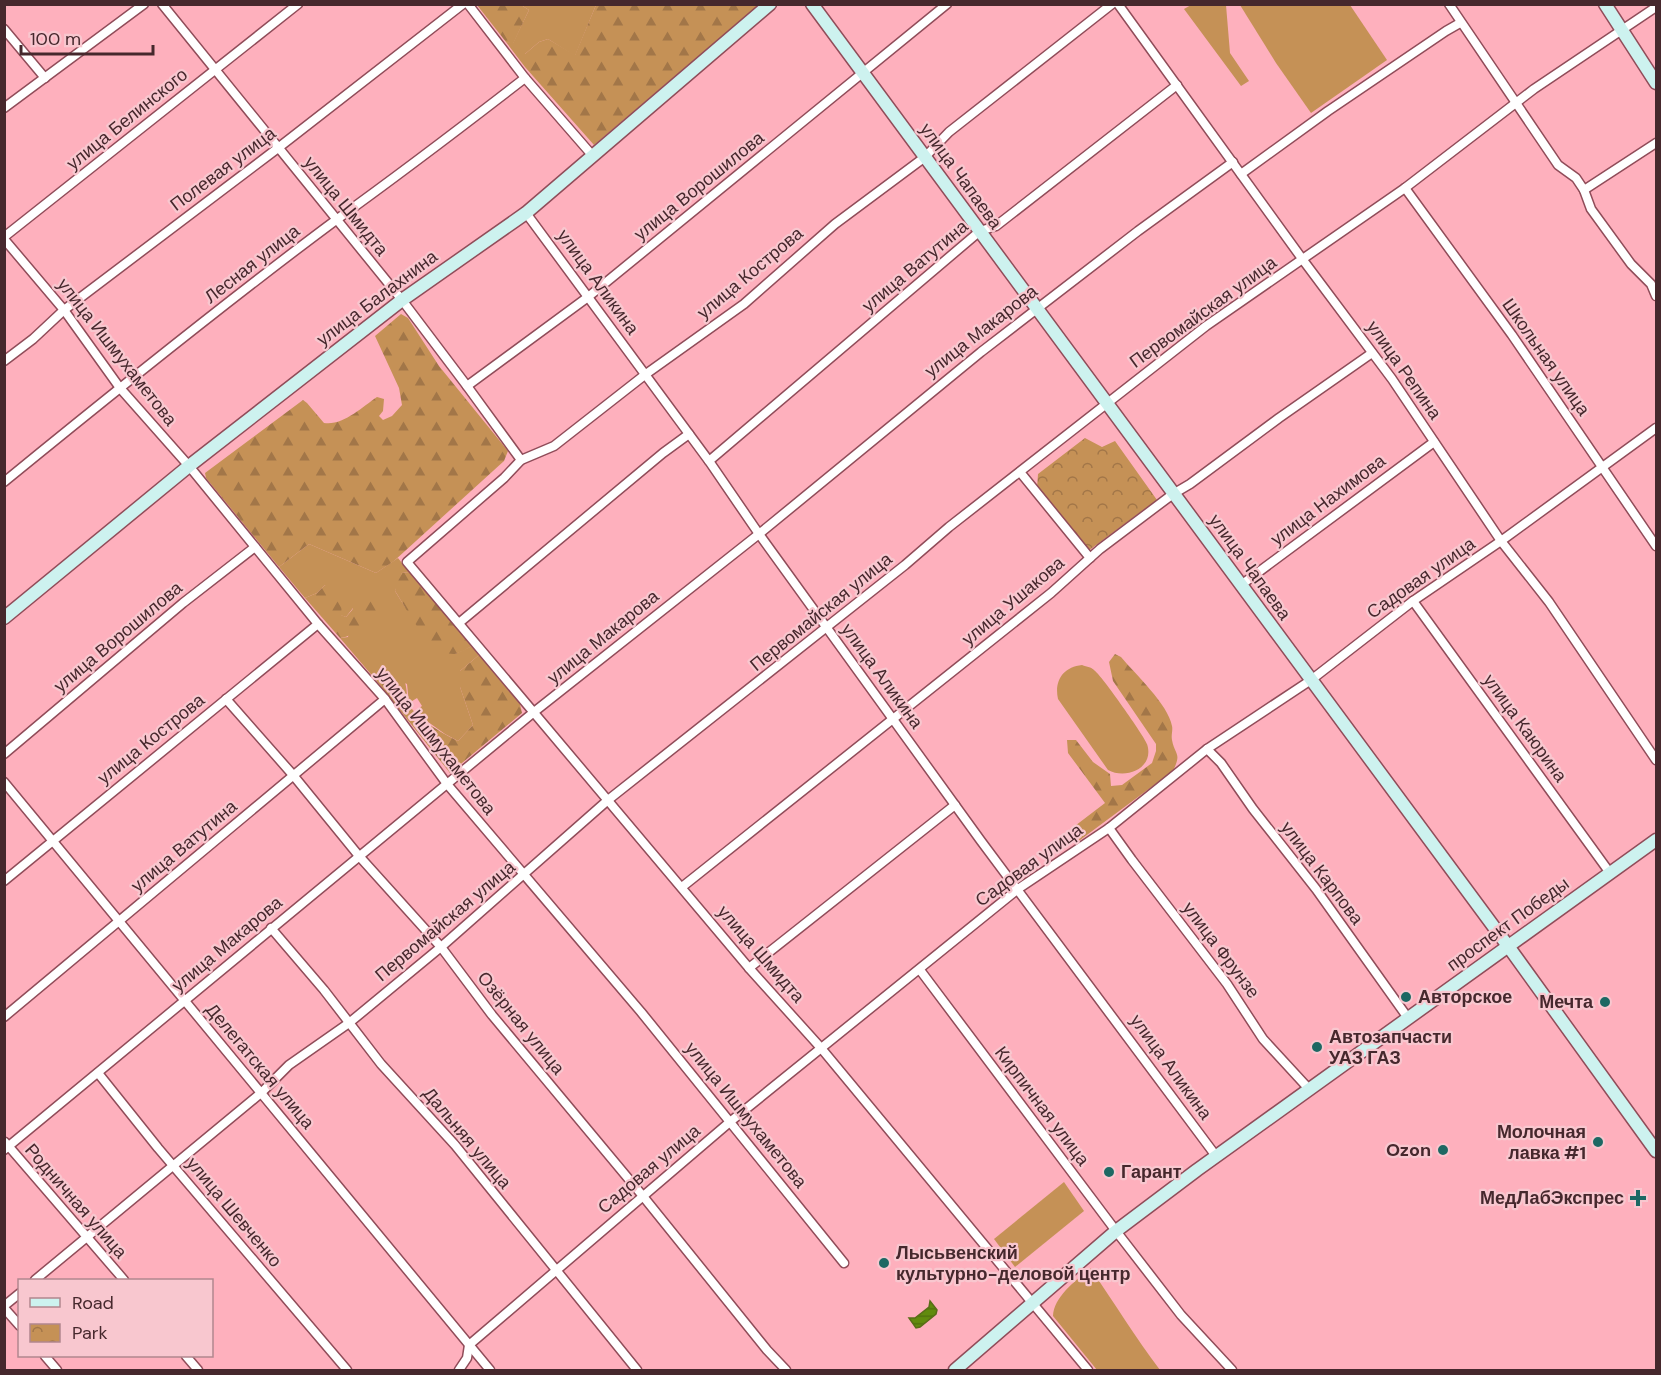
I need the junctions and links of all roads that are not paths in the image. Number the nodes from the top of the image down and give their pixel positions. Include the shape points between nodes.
1 (144, 4) edge
2 (162, 4) edge
3 (298, 4) edge
4 (463, 4) edge
5 (468, 4) edge
6 (770, 4) edge
7 (812, 4) edge
8 (947, 4) edge
9 (1112, 4) edge
10 (1118, 4) edge
11 (1449, 4) edge
12 (1605, 4) edge
13 (1656, 7) edge
14 (1460, 23) junction
15 (4, 30) edge
16 (1622, 31) junction
17 (216, 69) junction
18 (863, 74) junction
19 (45, 78) junction
20 (525, 78) junction
21 (1656, 83) edge
22 (1177, 85) junction
23 (1516, 104) junction
24 (4, 108) edge
25 (1656, 143) edge
26 (278, 148) junction
27 (592, 155) junction
28 (925, 157) junction
29 (1233, 162) junction
30 (1241, 174) junction
31 (1405, 188) junction
32 (1584, 190) junction
33 (526, 213) junction
34 (336, 220) junction
35 (980, 231) junction
36 (4, 238) edge
37 (1303, 260) junction
38 (1656, 296) edge
39 (588, 297) junction
40 (402, 300) junction
41 (1036, 308) junction
42 (64, 310) junction
43 (1372, 352) junction
44 (4, 361) edge
45 (646, 374) junction
46 (467, 386) junction
47 (120, 388) junction
48 (1107, 404) junction
49 (1656, 428) edge
50 (689, 434) junction
51 (1434, 442) junction
52 (521, 460) junction
53 (709, 461) junction
54 (189, 466) junction
55 (1602, 468) junction
56 (1020, 472) junction
57 (4, 482) edge
58 (1173, 494) junction
59 (759, 534) junction
60 (1501, 541) junction
61 (1656, 546) edge
62 (255, 547) junction
63 (1090, 558) junction
64 (407, 562) joint
65 (1241, 585) junction
66 (1413, 601) junction
67 (4, 618) edge
68 (459, 623) junction
69 (318, 624) junction
70 (826, 627) junction
71 (1311, 680) junction
72 (226, 699) junction
73 (385, 699) junction
74 (534, 712) junction
75 (893, 720) junction
76 (1207, 749) junction
77 (4, 754) edge
78 (1656, 760) edge
79 (293, 775) junction
80 (4, 782) edge
81 (447, 784) junction
82 (608, 800) junction
83 (955, 805) junction
84 (1110, 828) junction
85 (1656, 840) edge
86 (52, 841) junction
87 (359, 856) junction
88 (1610, 873) junction
89 (524, 876) junction
90 (4, 881) edge
91 (682, 887) junction
92 (1018, 889) junction
93 (120, 921) junction
94 (271, 928) junction
95 (1508, 946) junction
96 (441, 947) junction
97 (749, 968) junction
98 (920, 970) junction
99 (185, 1001) junction
100 (4, 1017) edge
101 (1408, 1018) junction
102 (349, 1023) junction
103 (821, 1048) junction
104 (98, 1073) junction
105 (1309, 1089) junction
106 (261, 1093) junction
107 (731, 1121) junction
108 (6, 1146) edge
109 (1656, 1151) edge
110 (1216, 1156) junction
111 (174, 1166) junction
112 (642, 1195) junction
113 (1116, 1231) junction
114 (87, 1238) junction
115 (844, 1263) dead end
116 (555, 1271) junction
117 (37, 1279) edge
118 (121, 1279) edge
119 (18, 1295) edge
120 (1032, 1303) junction
121 (4, 1307) edge
122 (18, 1324) edge
123 (469, 1345) junction
124 (46, 1357) edge
125 (187, 1357) edge
126 (57, 1371) edge
127 (198, 1371) edge
128 (347, 1371) edge
129 (459, 1371) edge
130 (490, 1371) edge
131 (637, 1371) edge
132 (786, 1371) edge
133 (955, 1371) edge
134 (1088, 1371) edge
135 (1232, 1371) edge

1 - 19 street
2 - 17 street, улица Шмидта
3 - 17 street, улица Белинского
4 - 26 street, Полевая улица
5 - 20 street
6 - 27 street, улица Балахнина
7 - 18 street, улица Чапаева
8 - 18 street, улица Ворошилова
9 - 28 street, улица Кострова via 949,132
10 - 22 street, улица Репина
11 - 14 street
12 - 16 street
13 - 16 street, Первомайская улица
14 - 23 street
14 - 30 street
15 - 19 street
16 - 21 street
16 - 23 street, Первомайская улица
17 - 26 street, улица Шмидта
17 - 36 street, улица Белинского
18 - 28 street, улица Чапаева
18 - 39 street, улица Ворошилова
19 - 24 street
20 - 27 street
20 - 34 street, Лесная улица
22 - 29 street, улица Репина
22 - 35 street, улица Ватутина via 996,226
23 - 31 street, Первомайская улица
23 - 32 street via 1558,165 1576,178
25 - 32 street
26 - 34 street, улица Шмидта
26 - 42 street, Полевая улица
27 - 33 street, улица Балахнина
28 - 35 street, улица Чапаева
28 - 45 street, улица Кострова via 836,224 744,304
29 - 30 street, улица Репина
29 - 41 street, улица Макарова
30 - 37 street, улица Репина
31 - 37 street, Первомайская улица
31 - 55 street, Школьная улица
32 - 38 street via 1591,208 1631,264 1652,284
33 - 39 street, улица Аликина
33 - 40 street, улица Балахнина
34 - 40 street, улица Шмидта
34 - 47 street, Лесная улица
35 - 41 street, улица Чапаева
35 - 53 street, улица Ватутина
36 - 42 street, улица Ишмухаметова
37 - 43 street, улица Репина
37 - 48 street, Первомайская улица via 1206,326
39 - 45 street, улица Аликина
39 - 46 street, улица Ворошилова
40 - 46 street, улица Шмидта
40 - 54 street, улица Балахнина
41 - 48 street, улица Чапаева
41 - 59 street, улица Макарова
42 - 44 street, Полевая улица
42 - 47 street, улица Ишмухаметова
43 - 51 street, улица Репина
43 - 58 street, улица Ушакова
45 - 50 street, улица Аликина
45 - 52 street, улица Кострова via 554,446
46 - 52 street, улица Шмидта
47 - 54 street, улица Ишмухаметова
47 - 57 street, Лесная улица
48 - 56 street, Первомайская улица
48 - 58 street, улица Чапаева
49 - 55 street, Садовая улица
50 - 53 street, улица Аликина
50 - 68 street
51 - 60 street, улица Репина
51 - 65 street, улица Нахимова
52 - 64 street, улица Кострова
53 - 59 street, улица Аликина
54 - 62 street, улица Ишмухаметова
54 - 67 street, улица Балахнина
55 - 60 street, Садовая улица
55 - 61 street, Школьная улица
56 - 63 street
56 - 70 street, Первомайская улица
58 - 63 street, улица Ушакова
58 - 65 street, улица Чапаева
59 - 70 street, улица Аликина
59 - 74 street, улица Макарова
60 - 66 street, Садовая улица
60 - 78 street, улица Репина via 1549,602
62 - 69 street, улица Ишмухаметова
62 - 77 street, улица Ворошилова
63 - 75 street, улица Ушакова
64 - 68 street, улица Шмидта
65 - 71 street, улица Чапаева
66 - 71 street, Садовая улица
66 - 88 street, улица Каюрина
68 - 74 street, улица Шмидта
69 - 72 street, улица Кострова
69 - 73 street, улица Ишмухаметова
70 - 75 street, улица Аликина
70 - 82 street, Первомайская улица
71 - 76 street, Садовая улица
71 - 95 street, улица Чапаева
72 - 79 street, Озёрная улица
72 - 86 street, улица Кострова
73 - 79 street, улица Ватутина
73 - 81 street, улица Ишмухаметова
74 - 81 street, улица Макарова
74 - 82 street, улица Шмидта
75 - 83 street, улица Аликина
75 - 91 street, улица Ушакова
76 - 84 street, Садовая улица
76 - 101 street, улица Карпова via 1316,889
79 - 87 street, Озёрная улица
79 - 93 street, улица Ватутина
80 - 86 street, Делегатская улица
81 - 87 street, улица Макарова
81 - 89 street, улица Ишмухаметова
82 - 89 street, Первомайская улица
82 - 91 street, улица Шмидта
83 - 92 street, улица Аликина
83 - 97 street
84 - 92 street, Садовая улица
84 - 105 street, улица Фрунзе via 1227,984 1263,1039
85 - 88 street, проспект Победы
86 - 90 street, улица Кострова
86 - 93 street, Делегатская улица
87 - 94 street, улица Макарова
87 - 96 street, Озёрная улица
88 - 95 street, проспект Победы
89 - 96 street, Первомайская улица
89 - 107 street, улица Ишмухаметова
91 - 97 street, улица Шмидта
92 - 98 street, Садовая улица
92 - 110 street, улица Аликина
93 - 99 street, Делегатская улица
93 - 100 street, улица Ватутина
94 - 99 street, улица Макарова
94 - 102 street, Дальняя улица
95 - 101 street, проспект Победы
95 - 109 street, улица Чапаева
96 - 102 street, Первомайская улица
96 - 112 street, Озёрная улица via 492,1015
97 - 103 street, улица Шмидта
98 - 103 street, Садовая улица
98 - 113 street, Кирпичная улица
99 - 104 street, улица Макарова
99 - 106 street, Делегатская улица
101 - 105 street, проспект Победы
102 - 106 street, Первомайская улица via 289,1065
102 - 116 street, Дальняя улица
103 - 107 street, Садовая улица
103 - 120 street, улица Шмидта
104 - 108 street, улица Макарова
104 - 111 street, улица Шевченко
105 - 110 street, проспект Победы
106 - 111 street, Первомайская улица
106 - 123 street, Делегатская улица
107 - 112 street, Садовая улица
107 - 115 street, улица Ишмухаметова
108 - 114 street, Родничная улица
110 - 113 street, проспект Победы
111 - 114 street, Первомайская улица
111 - 128 street, улица Шевченко
112 - 116 street, Садовая улица
112 - 132 street, Озёрная улица
113 - 120 street, проспект Победы
113 - 135 street, Кирпичная улица via 1181,1315
114 - 117 street, Первомайская улица
114 - 118 street, Родничная улица
116 - 123 street, Садовая улица
116 - 131 street, Дальняя улица
119 - 121 street
120 - 133 street, проспект Победы
120 - 134 street, улица Шмидта
121 - 122 street
123 - 129 street, Садовая улица
123 - 130 street, Делегатская улица
124 - 126 street
125 - 127 street

